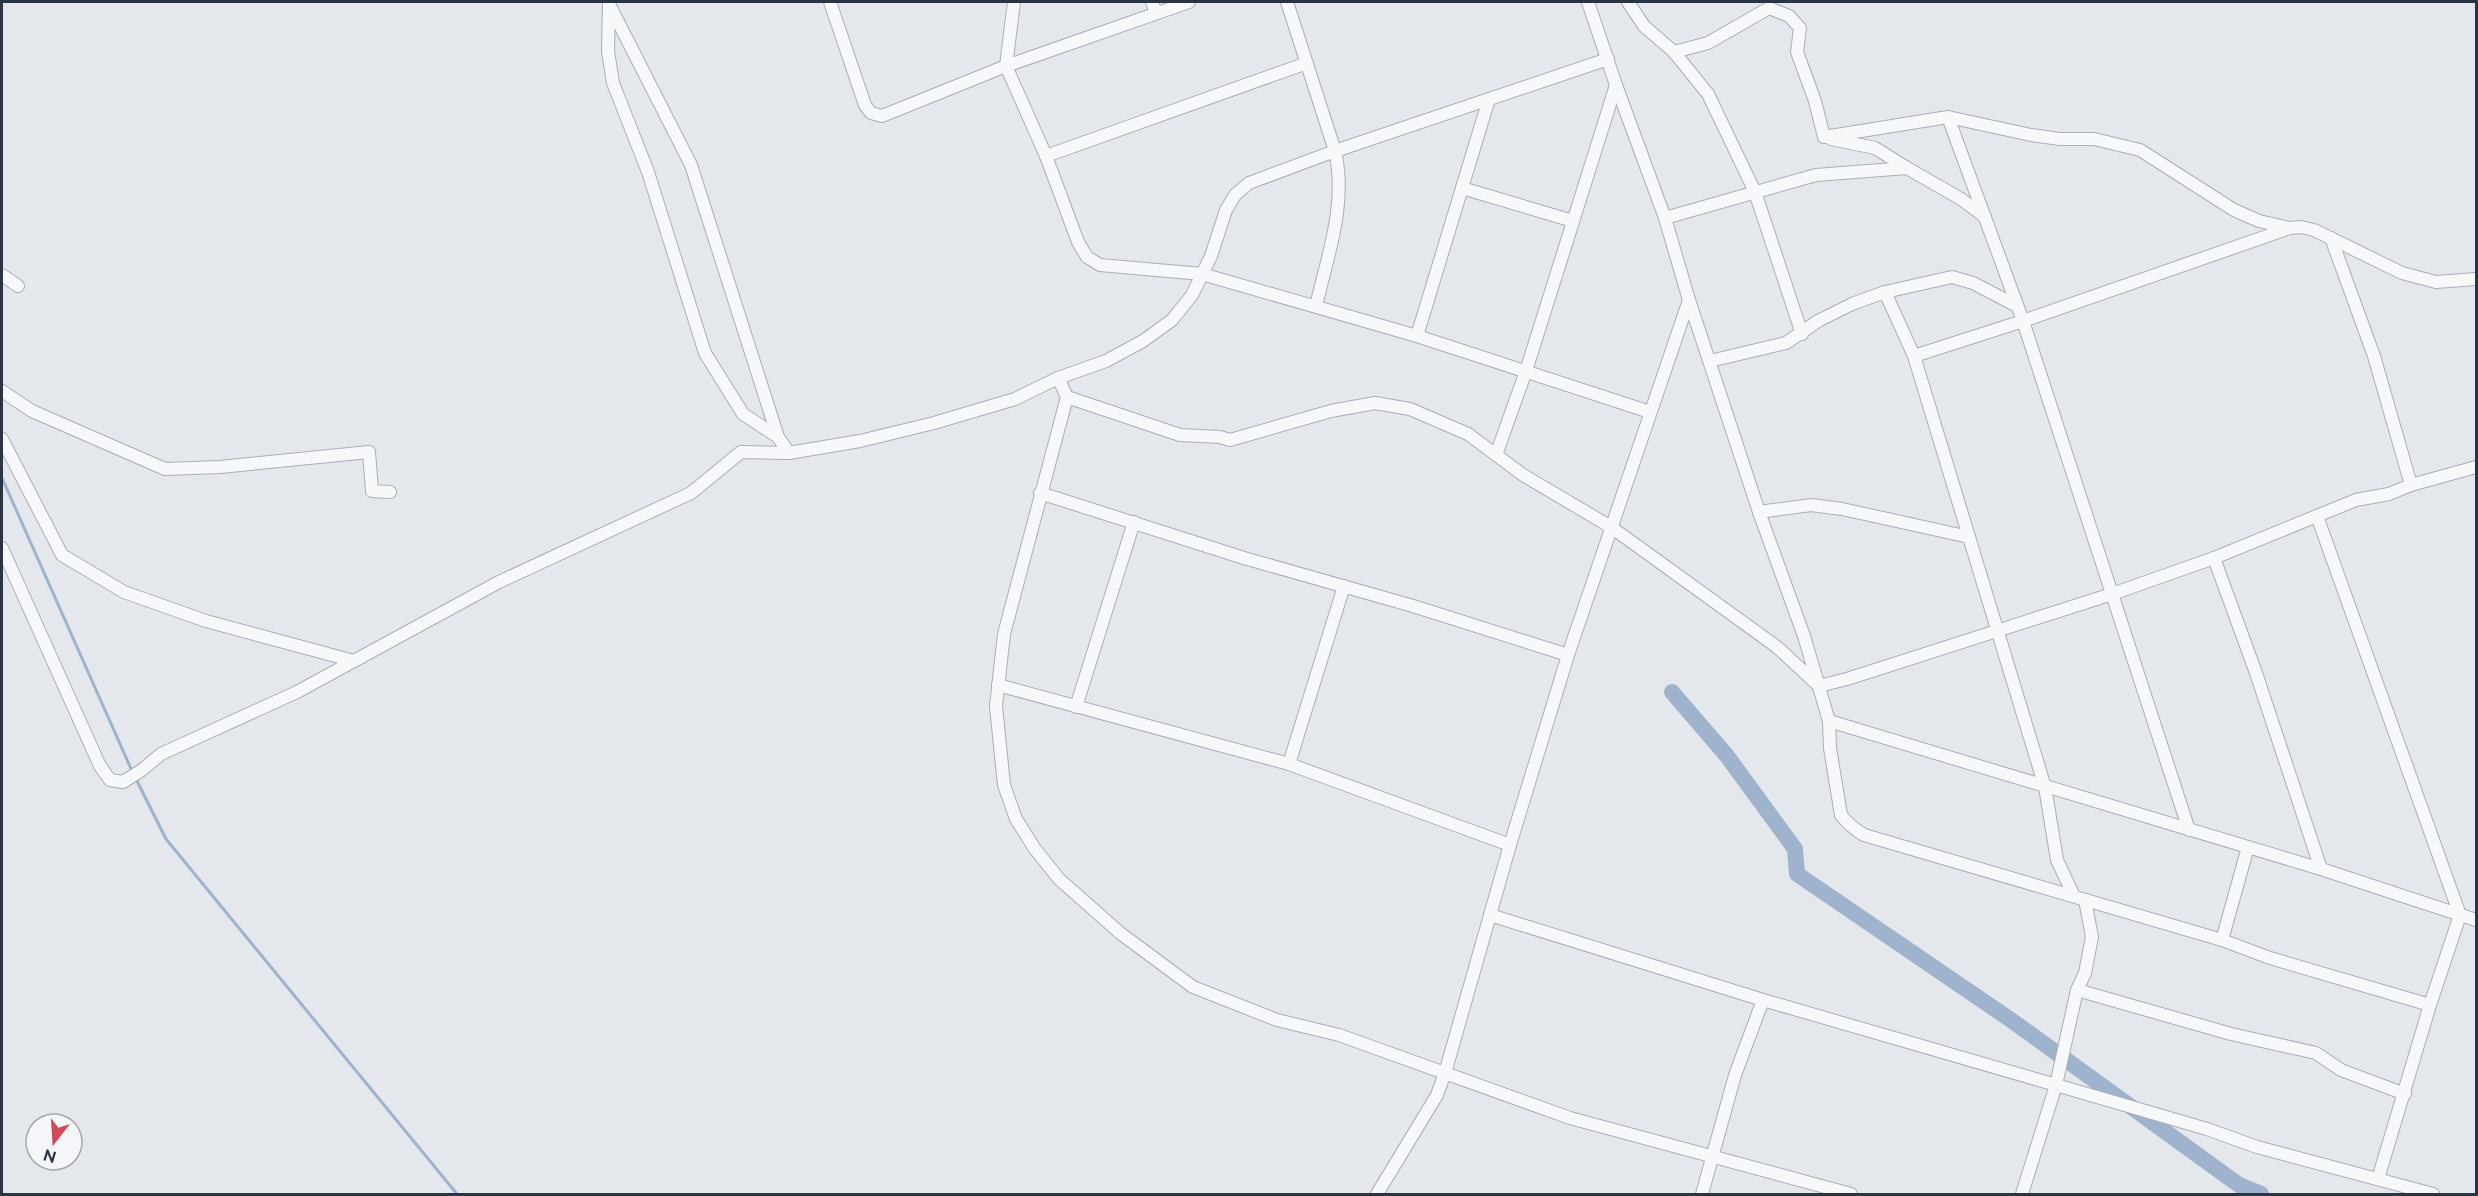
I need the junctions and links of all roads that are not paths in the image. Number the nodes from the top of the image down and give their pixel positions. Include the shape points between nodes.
1 (609, 2) edge
2 (830, 2) edge
3 (1014, 2) edge
4 (1189, 2) edge
5 (1287, 2) edge
6 (1588, 2) edge
7 (1628, 2) edge
8 (1154, 7) edge
9 (1674, 52) junction
10 (1608, 59) junction
11 (1307, 63) junction
12 (1006, 66) junction
13 (1616, 85) junction
14 (1489, 99) junction
15 (1948, 117) junction
16 (1824, 137) junction
17 (1335, 151) junction
18 (1046, 156) junction
19 (1907, 168) junction
20 (1462, 188) junction
21 (1755, 192) junction
22 (1665, 218) junction
23 (1986, 218) junction
24 (1573, 221) junction
25 (2290, 228) junction
26 (2331, 238) junction
27 (1202, 274) junction
28 (2, 275) edge
29 (2476, 279) edge
30 (18, 286) dead end
31 (1885, 292) junction
32 (1689, 300) junction
33 (1316, 306) junction
34 (2017, 306) junction
35 (2023, 321) junction
36 (1802, 334) junction
37 (1417, 336) junction
38 (1914, 356) junction
39 (1710, 361) junction
40 (1526, 371) junction
41 (1058, 378) junction
42 (2, 391) edge
43 (1067, 397) junction
44 (1650, 412) junction
45 (778, 437) junction
46 (2, 440) edge
47 (789, 453) junction
48 (1496, 455) junction
49 (2476, 467) edge
50 (2411, 485) junction
51 (390, 492) dead end
52 (1040, 493) junction
53 (1759, 512) junction
54 (2317, 516) junction
55 (1134, 522) junction
56 (1611, 527) junction
57 (1969, 537) junction
58 (2, 549) edge
59 (2214, 558) junction
60 (1344, 586) junction
61 (2112, 594) junction
62 (1998, 629) junction
63 (1568, 655) junction
64 (354, 661) junction
65 (998, 685) junction
66 (1819, 686) junction
67 (1076, 707) junction
68 (1829, 721) junction
69 (1289, 764) junction
70 (2045, 787) junction
71 (2189, 830) junction
72 (1510, 845) junction
73 (2248, 847) junction
74 (2321, 869) junction
75 (2080, 898) junction
76 (1490, 915) junction
77 (2460, 915) junction
78 (2476, 920) edge
79 (2222, 940) junction
80 (2077, 990) junction
81 (1763, 1000) junction
82 (2430, 1005) junction
83 (1445, 1073) junction
84 (2055, 1085) junction
85 (2405, 1094) junction
86 (1714, 1156) junction
87 (2378, 1179) junction
88 (1377, 1194) edge
89 (1702, 1194) edge
90 (1851, 1194) edge
91 (2022, 1194) edge
92 (2433, 1194) edge

1 - 45 street via 691,165
1 - 45 street via 608,51 613,83 648,172 705,353 743,414
2 - 12 street via 865,105 877,116
3 - 12 street
4 - 8 street
5 - 11 street
6 - 10 street
7 - 9 street via 1644,26
8 - 12 street
9 - 16 street via 1708,43 1769,8 1789,16 1800,28 1797,52
9 - 21 street via 1708,94
10 - 13 street
10 - 14 street
11 - 17 street
11 - 18 street
12 - 18 street
13 - 22 street
13 - 24 street
14 - 17 street
14 - 20 street
15 - 16 street
15 - 23 street
15 - 25 street via 2031,135 2094,139 2140,150 2234,210
16 - 19 street via 1875,148
17 - 27 street via 1249,183 1235,195
17 - 33 street via 1341,175 1340,202
18 - 27 street via 1086,256 1100,265
19 - 21 street via 1816,175
19 - 23 street
20 - 24 street
20 - 37 street
21 - 22 street
21 - 36 street
22 - 32 street
23 - 34 street
24 - 40 street
25 - 26 street via 2308,228
25 - 35 street
26 - 29 street via 2402,273 2436,282
26 - 50 street via 2374,356
27 - 33 street
27 - 41 street via 1192,295 1172,320 1143,341 1106,361
28 - 30 street
31 - 34 street via 1952,277 1973,283
31 - 36 street via 1818,321
31 - 38 street
32 - 39 street
32 - 44 street
33 - 37 street
34 - 35 street
35 - 38 street
35 - 61 street
36 - 39 street via 1786,343
37 - 40 street
38 - 57 street
39 - 53 street
40 - 44 street
40 - 48 street
41 - 43 street
41 - 47 street via 1015,399 934,423
42 - 51 street via 32,411 165,469 369,452 372,491
43 - 48 street via 1180,435 1230,440 1331,411 1375,403 1410,409 1468,434
43 - 52 street
44 - 56 street
45 - 47 street
46 - 64 street via 62,555 124,592 206,621
47 - 64 street via 741,452 692,493 499,582
48 - 56 street
49 - 50 street
50 - 54 street
52 - 55 street
52 - 65 street via 1004,634
53 - 57 street via 1811,505
53 - 66 street
54 - 59 street
54 - 77 street
55 - 60 street
55 - 67 street
56 - 63 street
56 - 66 street via 1777,647
57 - 62 street
58 - 64 street via 100,766 110,780 123,782 161,754 297,692
59 - 61 street
59 - 74 street
60 - 63 street
60 - 69 street
61 - 62 street
61 - 71 street
62 - 66 street
62 - 70 street
63 - 72 street
65 - 67 street
65 - 83 street via 996,706 1004,785 1017,819 1059,879 1120,933 1193,987 1277,1020 1339,1035
66 - 68 street
67 - 69 street
68 - 70 street
68 - 75 street via 1840,816 1851,828
69 - 72 street
70 - 71 street
70 - 75 street via 2057,860
71 - 73 street
72 - 76 street
73 - 74 street
73 - 79 street
74 - 77 street
75 - 79 street
75 - 80 street via 2092,937 2085,973
76 - 81 street
76 - 83 street
77 - 78 street
77 - 82 street
79 - 82 street
80 - 84 street
80 - 85 street via 2230,1034 2316,1053 2341,1070
81 - 84 street
81 - 86 street via 1735,1075
82 - 85 street
83 - 86 street via 1570,1118
83 - 88 street via 1437,1095
84 - 87 street via 2257,1147
84 - 91 street
85 - 87 street
86 - 89 street
86 - 90 street
87 - 92 street

